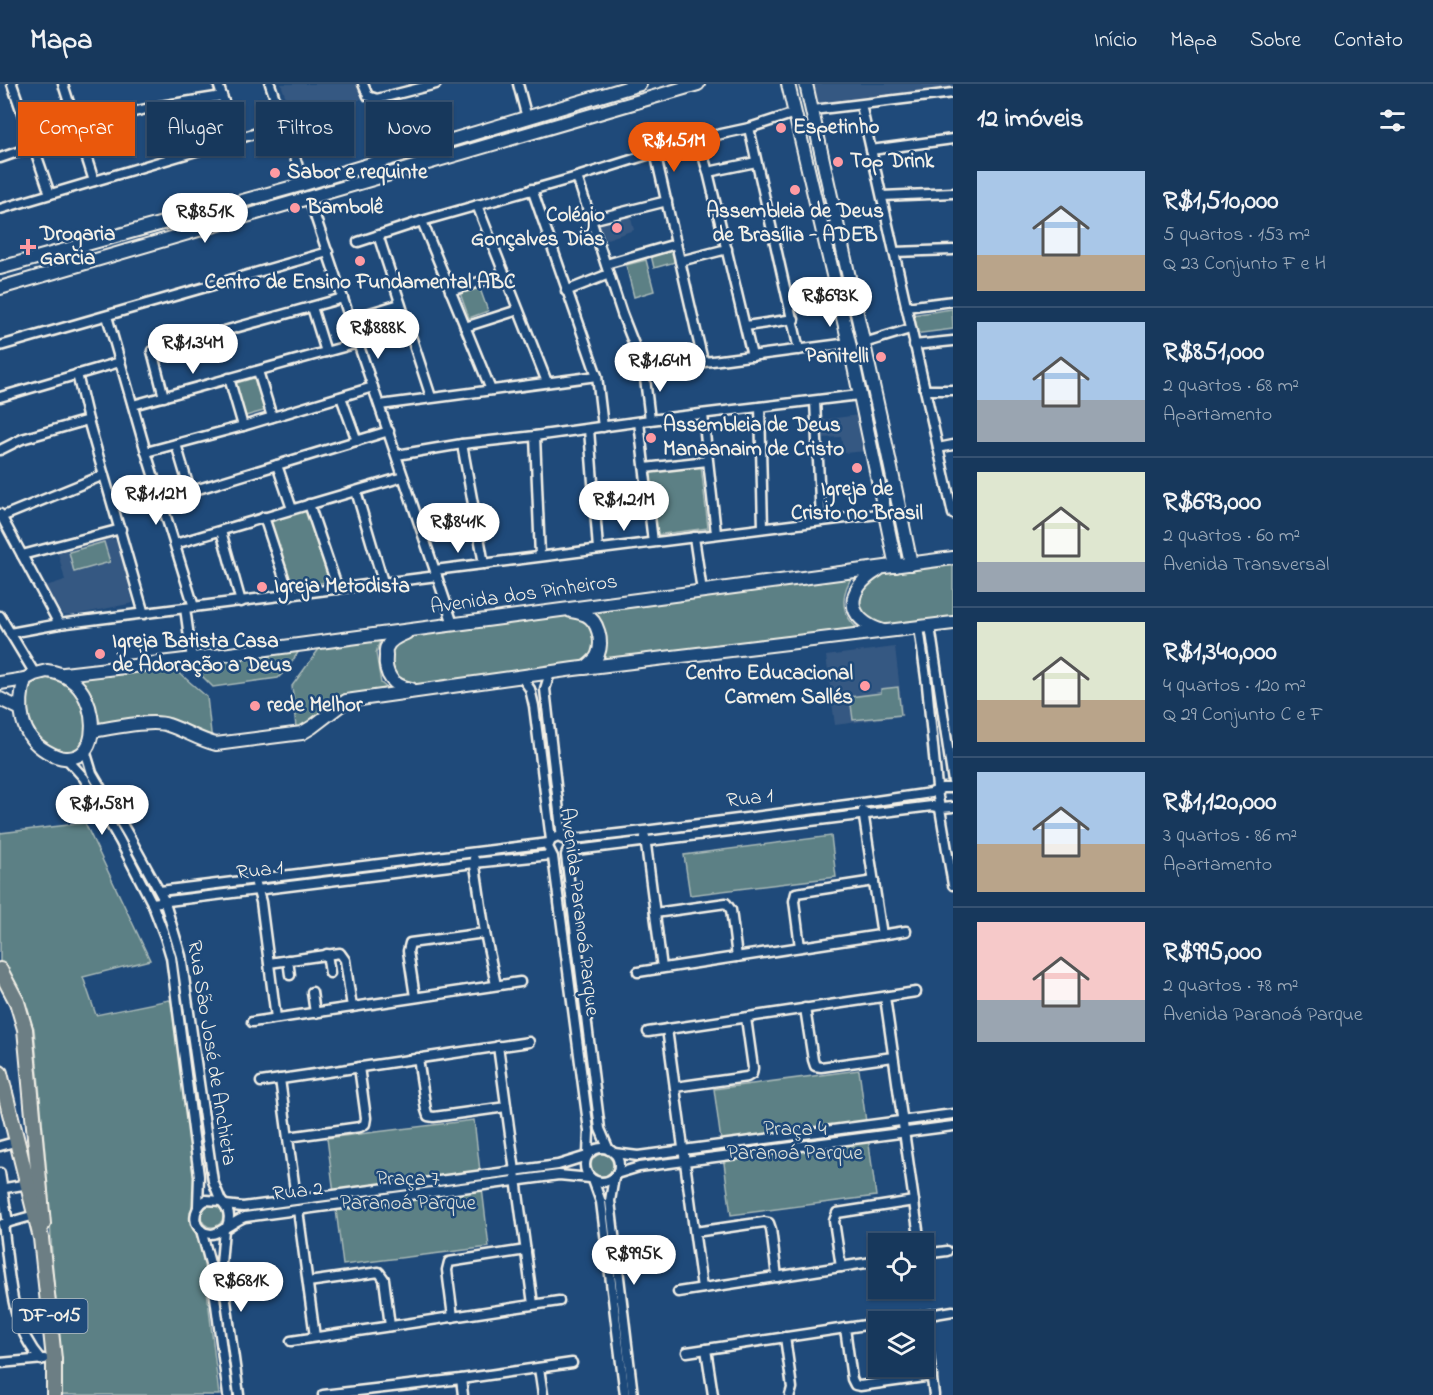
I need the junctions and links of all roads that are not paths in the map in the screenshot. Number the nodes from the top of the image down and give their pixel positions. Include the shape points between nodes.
1 (12, 84) edge
2 (63, 84) edge
3 (218, 84) edge
4 (270, 84) edge
5 (363, 84) edge
6 (436, 84) edge
7 (518, 84) edge
8 (640, 84) edge
9 (698, 84) edge
10 (788, 84) edge
11 (806, 84) edge
12 (953, 93) edge
13 (222, 96) junction
14 (69, 102) edge
15 (224, 102) edge
16 (276, 102) edge
17 (18, 103) edge
18 (572, 105) junction
19 (861, 105) junction
20 (813, 110) junction
21 (135, 112) edge
22 (795, 113) junction
23 (527, 118) junction
24 (569, 121) junction
25 (510, 123) junction
26 (748, 128) junction
27 (512, 138) junction
28 (698, 139) junction
29 (953, 139) edge
30 (871, 150) junction
31 (18, 152) edge
32 (656, 152) junction
33 (35, 156) edge
34 (86, 156) edge
35 (179, 156) edge
36 (295, 156) edge
37 (0, 158) edge
38 (384, 160) junction
39 (756, 162) junction
40 (362, 166) junction
41 (708, 172) junction
42 (389, 174) junction
43 (577, 177) junction
44 (94, 181) junction
45 (365, 182) junction
46 (304, 183) junction
47 (536, 188) junction
48 (953, 193) edge
49 (50, 194) junction
50 (831, 194) junction
51 (882, 196) junction
52 (309, 198) junction
53 (814, 199) junction
54 (667, 201) junction
55 (477, 205) junction
56 (0, 209) edge
57 (835, 215) junction
58 (820, 219) junction
59 (591, 220) junction
60 (422, 221) junction
61 (378, 235) junction
62 (357, 242) dead end
63 (676, 244) junction
64 (727, 249) junction
65 (953, 250) edge
66 (328, 252) junction
67 (894, 252) junction
68 (46, 255) junction
69 (680, 261) junction
70 (17, 262) junction
71 (606, 264) junction
72 (0, 268) edge
73 (51, 273) junction
74 (505, 274) junction
75 (609, 274) junction
76 (22, 281) junction
77 (0, 288) edge
78 (450, 291) junction
79 (566, 291) junction
80 (343, 298) junction
81 (953, 301) edge
82 (400, 304) junction
83 (312, 307) junction
84 (906, 307) junction
85 (518, 310) junction
86 (107, 316) junction
87 (350, 319) junction
88 (794, 319) junction
89 (746, 326) junction
90 (465, 327) junction
91 (910, 328) junction
92 (953, 341) edge
93 (358, 342) junction
94 (849, 343) junction
95 (864, 343) junction
96 (914, 345) junction
97 (0, 346) edge
98 (799, 350) junction
99 (326, 352) junction
100 (752, 356) junction
101 (703, 361) junction
102 (120, 363) junction
103 (258, 370) junction
104 (644, 370) junction
105 (77, 374) junction
106 (597, 376) junction
107 (229, 378) junction
108 (547, 382) junction
109 (373, 387) junction
110 (491, 390) junction
111 (925, 390) junction
112 (953, 390) edge
113 (859, 395) junction
114 (0, 397) edge
115 (164, 397) junction
116 (342, 397) junction
117 (431, 397) junction
118 (815, 401) junction
119 (133, 405) junction
120 (380, 405) junction
121 (877, 406) junction
122 (760, 407) junction
123 (861, 409) junction
124 (702, 415) junction
125 (272, 417) junction
126 (88, 420) junction
127 (650, 420) junction
128 (639, 422) junction
129 (243, 426) junction
130 (603, 427) junction
131 (589, 429) junction
132 (883, 430) junction
133 (389, 431) junction
134 (535, 436) junction
135 (868, 436) junction
136 (357, 441) junction
137 (176, 444) junction
138 (462, 444) junction
139 (953, 445) edge
140 (938, 448) junction
141 (0, 450) edge
142 (146, 452) junction
143 (397, 455) junction
144 (707, 461) junction
145 (277, 465) junction
146 (645, 468) junction
147 (104, 475) junction
148 (403, 477) junction
149 (190, 491) junction
150 (356, 491) junction
151 (162, 500) junction
152 (309, 504) junction
153 (952, 508) edge
154 (292, 509) junction
155 (886, 513) junction
156 (1, 516) edge
157 (264, 517) junction
158 (821, 520) junction
159 (763, 528) junction
160 (121, 529) junction
161 (220, 531) junction
162 (716, 533) junction
163 (694, 537) junction
164 (653, 542) junction
165 (175, 544) junction
166 (598, 549) junction
167 (22, 555) junction
168 (540, 556) junction
169 (953, 558) edge
170 (484, 564) junction
171 (911, 564) junction
172 (896, 566) junction
173 (881, 567) junction
174 (436, 573) junction
175 (384, 582) junction
176 (338, 589) junction
177 (702, 591) junction
178 (290, 596) junction
179 (242, 602) junction
180 (189, 608) junction
181 (564, 609) junction
182 (144, 614) junction
183 (0, 616) edge
184 (953, 623) edge
185 (59, 624) junction
186 (453, 624) junction
187 (925, 627) junction
188 (412, 630) junction
189 (888, 632) junction
190 (10, 633) junction
191 (192, 659) junction
192 (574, 669) junction
193 (550, 673) junction
194 (64, 674) junction
195 (30, 676) junction
196 (522, 678) junction
197 (0, 683) edge
198 (418, 691) junction
199 (0, 699) edge
200 (20, 708) junction
201 (93, 731) junction
202 (85, 750) junction
203 (67, 759) junction
204 (953, 782) edge
205 (953, 788) edge
206 (938, 790) junction
207 (862, 803) junction
208 (953, 807) edge
209 (941, 808) junction
210 (864, 815) junction
211 (644, 831) junction
212 (564, 839) junction
213 (645, 841) junction
214 (550, 842) junction
215 (473, 852) junction
216 (567, 853) junction
217 (552, 856) junction
218 (474, 863) junction
219 (874, 881) junction
220 (256, 885) junction
221 (953, 885) edge
222 (160, 891) junction
223 (164, 900) junction
224 (152, 903) junction
225 (655, 913) junction
226 (906, 932) dead end
227 (485, 933) junction
228 (882, 935) junction
229 (800, 947) junction
230 (327, 954) junction
231 (737, 957) junction
232 (288, 960) junction
233 (269, 963) junction
234 (662, 968) junction
235 (0, 970) edge
236 (638, 972) dead end
237 (330, 973) dead end
238 (290, 975) dead end
239 (520, 982) dead end
240 (495, 985) junction
241 (312, 992) dead end
242 (916, 992) dead end
243 (885, 997) junction
244 (415, 998) junction
245 (352, 1007) junction
246 (805, 1008) junction
247 (315, 1012) junction
248 (276, 1018) junction
249 (746, 1018) junction
250 (252, 1022) dead end
251 (667, 1029) junction
252 (648, 1032) dead end
253 (529, 1042) dead end
254 (498, 1046) junction
255 (893, 1057) junction
256 (418, 1058) junction
257 (359, 1067) junction
258 (0, 1076) edge
259 (280, 1079) junction
260 (261, 1082) dead end
261 (675, 1087) junction
262 (506, 1107) junction
263 (953, 1114) edge
264 (902, 1121) junction
265 (953, 1126) edge
266 (904, 1132) junction
267 (288, 1137) junction
268 (18, 1141) junction
269 (0, 1146) edge
270 (684, 1149) junction
271 (611, 1151) junction
272 (588, 1155) junction
273 (686, 1161) junction
274 (515, 1170) junction
275 (0, 1173) edge
276 (615, 1176) junction
277 (592, 1179) junction
278 (517, 1180) junction
279 (28, 1184) junction
280 (2, 1188) edge
281 (294, 1199) junction
282 (914, 1201) junction
283 (223, 1203) junction
284 (198, 1206) junction
285 (296, 1210) junction
286 (35, 1215) junction
287 (4, 1224) edge
288 (225, 1228) junction
289 (201, 1230) junction
290 (695, 1232) junction
291 (918, 1233) edge
292 (41, 1238) junction
293 (526, 1250) junction
294 (946, 1251) dead end
295 (934, 1253) edge
296 (868, 1263) edge
297 (841, 1267) junction
298 (777, 1277) junction
299 (308, 1282) junction
300 (702, 1288) junction
301 (678, 1292) dead end
302 (559, 1300) dead end
303 (533, 1304) junction
304 (953, 1311) edge
305 (934, 1314) edge
306 (453, 1317) junction
307 (868, 1325) edge
308 (390, 1326) junction
309 (845, 1328) junction
310 (315, 1337) junction
311 (785, 1337) junction
312 (291, 1341) dead end
313 (706, 1349) junction
314 (687, 1352) dead end
315 (47, 1359) junction
316 (0, 1363) edge
317 (572, 1363) dead end
318 (539, 1368) junction
319 (925, 1377) edge
320 (932, 1377) edge
321 (461, 1379) junction
322 (402, 1390) edge
323 (54, 1395) edge
324 (228, 1395) edge
325 (239, 1395) edge
326 (323, 1395) edge
327 (464, 1395) edge
328 (543, 1395) edge
329 (625, 1395) edge
330 (633, 1395) edge
331 (713, 1395) edge
332 (790, 1395) edge
333 (934, 1395) edge

1 - 17 street
2 - 14 street
3 - 13 street
4 - 16 street
5 - 6 street via 368,96 377,99
7 - 23 street
8 - 18 street
9 - 24 street
10 - 22 street
11 - 20 street
12 - 19 street
13 - 15 street
13 - 21 street
18 - 23 street
18 - 24 street via 565,111
19 - 20 street
19 - 30 street
20 - 50 street
22 - 26 street
22 - 53 street
23 - 25 street
24 - 27 street
25 - 27 street via 514,127
25 - 38 street
26 - 28 street
26 - 39 street
27 - 42 street
28 - 32 street
28 - 41 street
29 - 30 street
30 - 51 street
31 - 37 street
32 - 43 street
32 - 54 street
33 - 49 street
34 - 44 street
35 - 44 street
36 - 46 street
38 - 40 street
38 - 42 street via 382,168
39 - 41 street
39 - 88 street
40 - 45 street via 368,170
40 - 46 street
41 - 64 street
42 - 45 street
43 - 47 street
43 - 59 street
44 - 49 street
45 - 52 street
46 - 68 street
47 - 55 street
47 - 79 street
48 - 51 street
49 - 56 street
50 - 53 street via 827,201
50 - 57 street
51 - 67 street
52 - 66 street
52 - 73 street
53 - 58 street
54 - 59 street
54 - 63 street
55 - 60 street
55 - 74 street
57 - 58 street via 824,213
57 - 95 street
58 - 94 street
59 - 71 street
60 - 61 street
60 - 78 street
61 - 62 street
61 - 82 street
63 - 69 street
63 - 71 street
64 - 69 street
64 - 89 street
65 - 67 street
66 - 80 street
66 - 86 street
67 - 84 street
68 - 70 street
68 - 73 street via 40,267
69 - 101 street
70 - 72 street
70 - 76 street via 28,270
71 - 75 street
73 - 76 street
74 - 78 street
74 - 85 street
75 - 79 street
75 - 104 street
76 - 77 street
78 - 90 street
79 - 106 street
80 - 83 street
80 - 87 street
81 - 84 street
82 - 87 street
82 - 117 street
83 - 99 street
83 - 115 street via 152,351
84 - 91 street
85 - 90 street
85 - 108 street
86 - 97 street
86 - 102 street
87 - 93 street
88 - 89 street
88 - 98 street
89 - 100 street
90 - 110 street
91 - 95 street
91 - 96 street
92 - 96 street
93 - 99 street
93 - 109 street
94 - 98 street
94 - 113 street
95 - 121 street
96 - 111 street
98 - 100 street
99 - 103 street
100 - 101 street
101 - 104 street
102 - 105 street
102 - 119 street
103 - 107 street
103 - 125 street
104 - 127 street
105 - 114 street
105 - 126 street
106 - 108 street
106 - 130 street
107 - 115 street
107 - 129 street
108 - 110 street
109 - 116 street
109 - 120 street
110 - 117 street
111 - 112 street
111 - 140 street
113 - 118 street
113 - 123 street
115 - 119 street
116 - 125 street
116 - 136 street
117 - 120 street
118 - 122 street
118 - 158 street
119 - 142 street
120 - 133 street
121 - 123 street via 875,416 867,417
121 - 132 street
122 - 124 street
122 - 159 street
123 - 135 street
124 - 127 street
124 - 144 street
125 - 129 street
126 - 141 street via 22,439
126 - 147 street
127 - 128 street
128 - 130 street
128 - 146 street
129 - 137 street
130 - 131 street
131 - 134 street
131 - 166 street
132 - 135 street via 870,428
132 - 171 street
133 - 136 street
133 - 143 street
134 - 138 street
134 - 168 street
135 - 155 street
136 - 145 street
137 - 142 street
137 - 149 street
138 - 143 street
138 - 170 street
139 - 140 street
140 - 153 street
142 - 151 street
143 - 148 street
144 - 146 street
144 - 162 street
145 - 149 street
145 - 154 street
146 - 164 street
147 - 156 street
147 - 160 street
148 - 150 street
148 - 174 street
149 - 151 street
150 - 152 street
150 - 175 street
151 - 165 street
152 - 154 street
152 - 176 street
154 - 157 street
155 - 158 street
155 - 172 street
156 - 167 street
157 - 161 street
157 - 178 street
158 - 159 street
159 - 162 street
160 - 167 street
160 - 182 street
161 - 165 street
161 - 179 street
162 - 163 street
163 - 164 street
163 - 177 street
164 - 166 street
165 - 180 street
166 - 168 street
167 - 185 street
168 - 170 street
169 - 171 street, Avenida dos Pinheiros
170 - 174 street
171 - 172 street, Avenida dos Pinheiros
172 - 173 street, Avenida dos Pinheiros
173 - 177 street, Avenida dos Pinheiros
173 - 189 street via 860,583 853,603 862,621
174 - 175 street
174 - 186 street
175 - 176 street
176 - 178 street
177 - 181 street, Avenida dos Pinheiros
178 - 179 street
179 - 180 street
180 - 182 street
180 - 191 street
181 - 186 street, Avenida dos Pinheiros
181 - 192 street via 592,620 600,643 595,660 586,668
182 - 185 street
183 - 190 street
184 - 187 street
185 - 190 street
186 - 188 street, Avenida dos Pinheiros
187 - 189 street
187 - 204 street
187 - 206 street
188 - 191 street, Avenida dos Pinheiros
188 - 198 street via 387,646 385,663 394,683
189 - 192 street
190 - 195 street
191 - 194 street, Avenida dos Pinheiros
192 - 193 street
193 - 196 street
193 - 212 street, Avenida Paranoá Parque via 545,689
194 - 195 street via 47,671
194 - 201 street via 85,698
195 - 197 street
195 - 200 street via 20,694
196 - 198 street
196 - 214 street, Avenida Paranoá Parque via 530,688 534,706
198 - 201 street via 346,701 302,733 216,744 166,724
199 - 200 street
200 - 203 street via 31,739 55,756
201 - 202 street
202 - 203 street
202 - 222 street, Rua São José de Anchieta via 92,773
203 - 224 street, Rua São José de Anchieta via 84,778
205 - 206 street, Rua 1
206 - 207 street, Rua 1
206 - 209 street
207 - 210 street
207 - 211 street, Rua 1
208 - 209 street, Rua 1
209 - 210 street, Rua 1
209 - 221 street
210 - 213 street, Rua 1
210 - 219 street
211 - 212 street, Rua 1
211 - 213 street
212 - 214 street, Rua 1 via 558,837
212 - 216 street via 569,847
213 - 216 street, Rua 1
213 - 225 street
214 - 215 street, Rua 1
214 - 217 street, Avenida Paranoá Parque
215 - 218 street
215 - 220 street, Rua 1
216 - 217 street, Rua 1 via 560,858
216 - 271 street, Avenida Paranoá Parque via 600,1129
217 - 218 street, Rua 1
217 - 272 street, Avenida Paranoá Parque via 589,1131
218 - 220 street, Rua 1
218 - 227 street
219 - 228 street
219 - 229 street via 796,893
220 - 222 street, Rua 1
220 - 223 street, Rua 1
220 - 233 street
222 - 223 street, Rua São José de Anchieta
223 - 224 street, Rua 1
223 - 283 street, Rua São José de Anchieta via 181,956 213,1181
224 - 284 street, Rua São José de Anchieta via 171,957 199,1176
225 - 231 street via 729,904
225 - 234 street
226 - 228 street
227 - 240 street
227 - 244 street via 411,943 408,951
228 - 229 street
229 - 231 street
230 - 232 street
230 - 237 street
230 - 245 street via 344,956
231 - 234 street
232 - 233 street
232 - 238 street
233 - 248 street
234 - 236 street
235 - 292 main road, DF-015 via 17,1002 25,1029 44,1219
239 - 240 street
240 - 244 street
241 - 247 street
242 - 243 street
243 - 246 street
243 - 255 street
244 - 245 street
245 - 247 street
246 - 249 street
246 - 255 street via 813,1060 818,1067
247 - 248 street
248 - 250 street
249 - 251 street
249 - 261 street via 753,1068 750,1076
251 - 252 street
251 - 261 street
253 - 254 street
254 - 256 street
254 - 262 street
255 - 264 street
256 - 257 street
256 - 262 street via 426,1110 431,1117
257 - 259 street
257 - 267 street via 365,1124
258 - 268 main road, DF-015
259 - 260 street
259 - 267 street
261 - 270 street
262 - 274 street
263 - 264 street
264 - 266 street
264 - 270 street
265 - 266 street
266 - 273 street
266 - 282 street
267 - 281 street
268 - 269 street
268 - 279 main road, DF-015
270 - 271 street via 638,1156
270 - 273 street
271 - 272 street via 600,1148
271 - 276 street, Avenida Paranoá Parque via 619,1163
272 - 274 street, Rua 2 via 558,1165
272 - 277 street, Avenida Paranoá Parque via 585,1165
273 - 276 street via 639,1167
273 - 290 street
274 - 278 street
274 - 281 street, Rua 2
275 - 280 street
276 - 277 street via 604,1182
276 - 330 street, Avenida Paranoá Parque via 610,1201
277 - 278 street, Rua 2 via 559,1175
277 - 329 street, Avenida Paranoá Parque via 601,1202
278 - 285 street, Rua 2
278 - 293 street
279 - 280 street
279 - 286 main road, DF-015
280 - 287 street
281 - 283 street, Rua 2 via 243,1207
281 - 285 street
282 - 291 street
282 - 297 street via 837,1213 834,1221
283 - 284 street via 206,1200
283 - 288 street, Rua São José de Anchieta via 230,1215
284 - 289 street, Rua São José de Anchieta via 195,1221
285 - 288 street, Rua 2 via 245,1217
285 - 299 street
286 - 287 street
286 - 292 main road, DF-015
287 - 315 street via 16,1316 23,1335
288 - 289 street via 215,1234
288 - 325 street, Rua São José de Anchieta via 221,1264
289 - 324 street, Rua São José de Anchieta via 211,1267
290 - 298 street via 769,1223
290 - 300 street
292 - 315 main road, DF-015
293 - 303 street
293 - 306 street via 449,1262
294 - 295 street
296 - 297 street
297 - 298 street
298 - 300 street
299 - 308 street via 379,1272 384,1279
299 - 310 street
300 - 301 street
302 - 303 street
303 - 306 street
304 - 305 street
306 - 308 street
307 - 309 street
308 - 310 street
309 - 311 street
309 - 319 street via 855,1385
310 - 312 street
311 - 313 street
311 - 332 street
313 - 314 street
313 - 331 street
315 - 316 street
315 - 323 main road, DF-015
317 - 318 street
318 - 321 street
318 - 328 street
320 - 333 street
321 - 322 street
321 - 327 street
322 - 326 street

